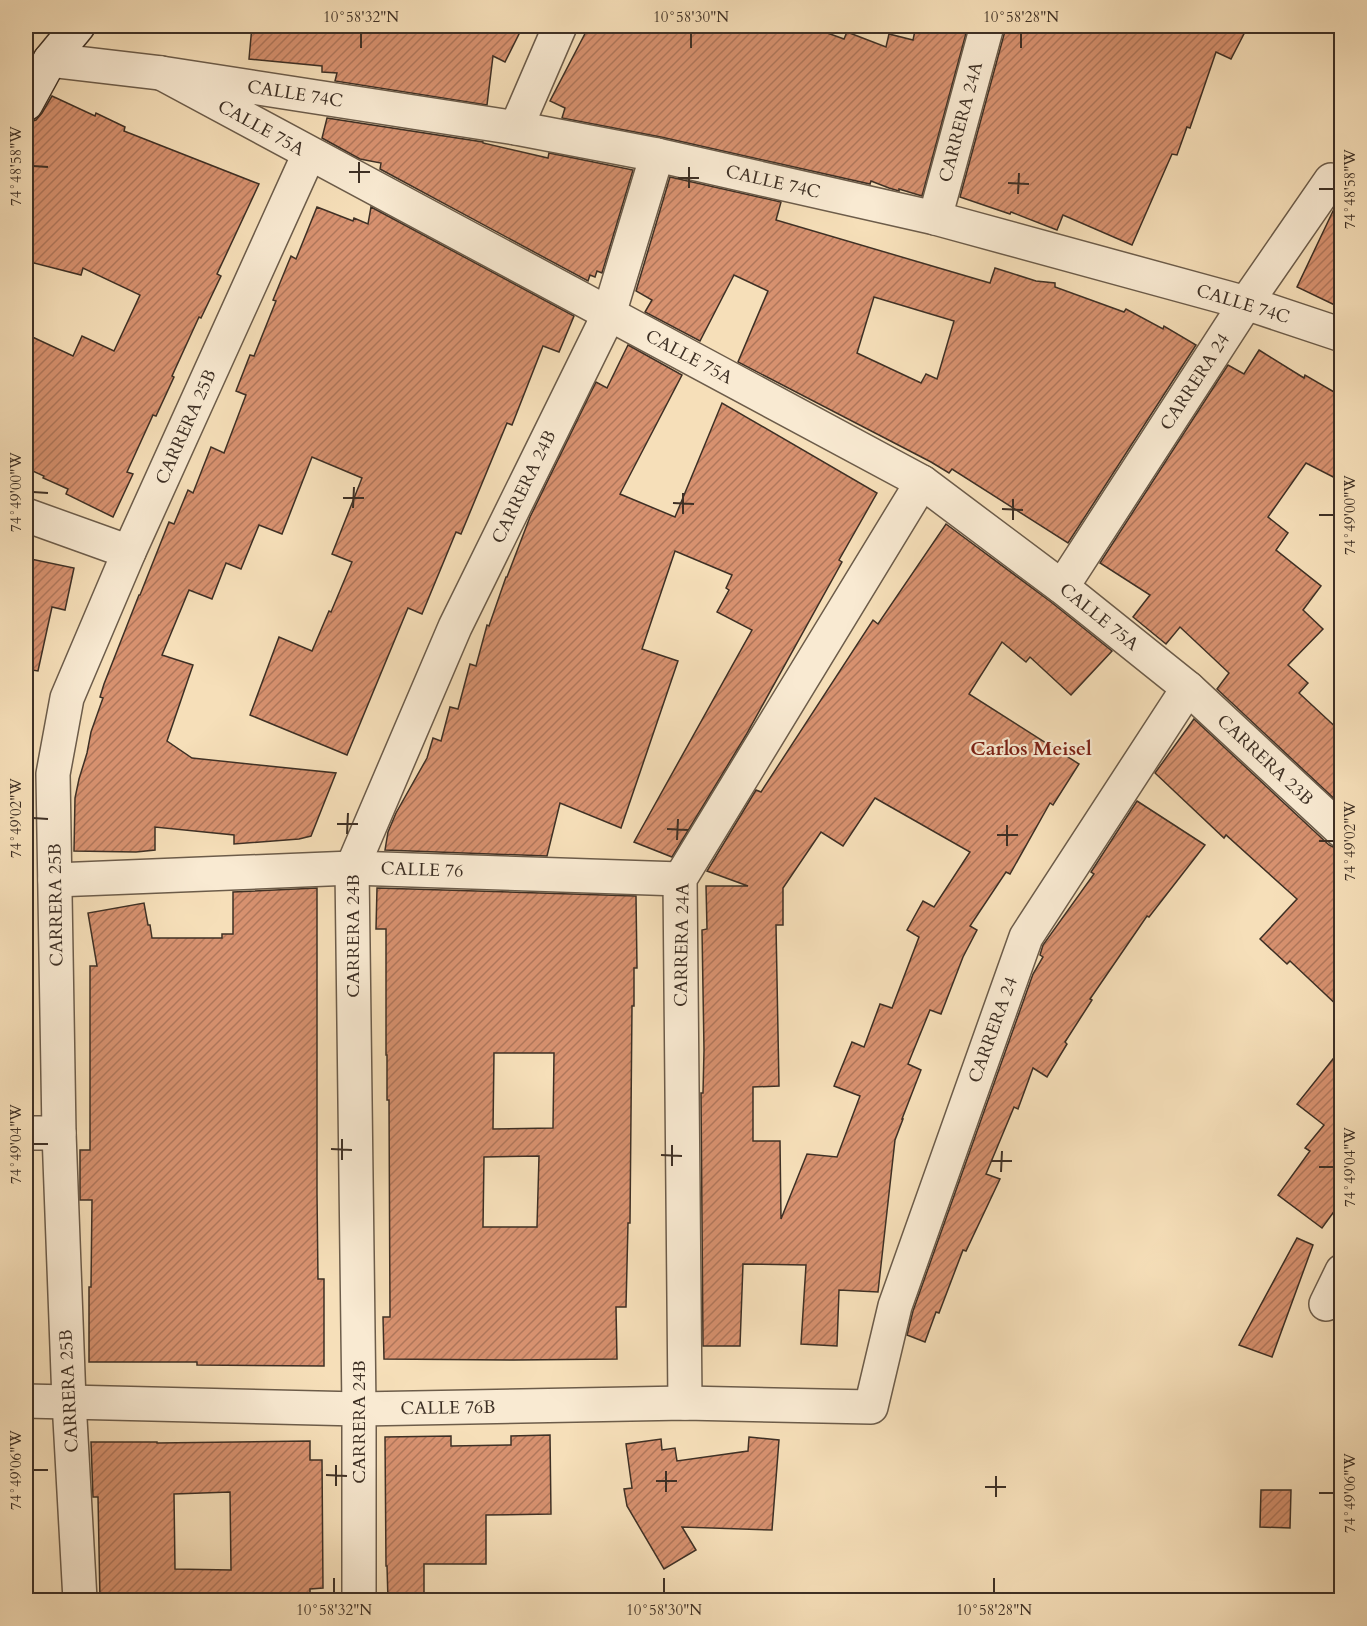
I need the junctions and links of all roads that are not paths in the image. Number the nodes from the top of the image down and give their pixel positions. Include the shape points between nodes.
1 (78, 26) edge
2 (560, 26) edge
3 (987, 26) edge
4 (50, 60) junction
5 (161, 74) junction
6 (26, 104) edge
7 (516, 128) junction
8 (309, 154) junction
9 (657, 155) junction
10 (1331, 180) dead end
11 (935, 218) junction
12 (1246, 303) junction
13 (609, 314) junction
14 (1341, 335) edge
15 (922, 482) junction
16 (26, 515) edge
17 (129, 552) junction
18 (1062, 587) junction
19 (1188, 688) junction
20 (1341, 831) edge
21 (352, 868) junction
22 (680, 879) junction
23 (56, 880) junction
24 (26, 1133) edge
25 (59, 1133) junction
26 (1341, 1271) edge
27 (1326, 1304) dead end
28 (26, 1401) edge
29 (69, 1401) junction
30 (685, 1403) junction
31 (871, 1407) joint
32 (359, 1409) junction
33 (80, 1600) edge
34 (359, 1600) edge

1 - 4 street
2 - 7 street
3 - 11 street, CARRERA 24A
4 - 5 street, CALLE 74C
4 - 6 street
5 - 7 street, CALLE 74C
5 - 8 street, CALLE 75A
7 - 9 street, CALLE 74C
8 - 13 street, CALLE 75A
8 - 17 street, CARRERA 25B
9 - 11 street, CALLE 74C
9 - 13 street, CARRERA 24B
10 - 12 street, CARRERA 24
11 - 12 street, CALLE 74C
12 - 14 street, CALLE 74C
12 - 18 street, CARRERA 24
13 - 15 street, CALLE 75A
13 - 21 street, CARRERA 24B via 455,627
15 - 18 street, CALLE 75A
15 - 22 street, CARRERA 24A
16 - 17 street
17 - 23 street, CARRERA 25B via 67,698 53,774
18 - 19 street, CALLE 75A
19 - 20 street, CARRERA 23B
19 - 31 street, CARRERA 24 via 1026,937 895,1306
21 - 22 street, CALLE 76
21 - 23 street, CALLE 76
21 - 32 street, CARRERA 24B
22 - 30 street, CARRERA 24A
23 - 25 street, CARRERA 25B
24 - 25 street
25 - 29 street, CARRERA 25B
26 - 27 street
28 - 29 street, CALLE 76B
29 - 32 street, CALLE 76B
29 - 33 street, CARRERA 25B
30 - 31 street, CALLE 76B
30 - 32 street, CALLE 76B
32 - 34 street, CARRERA 24B

